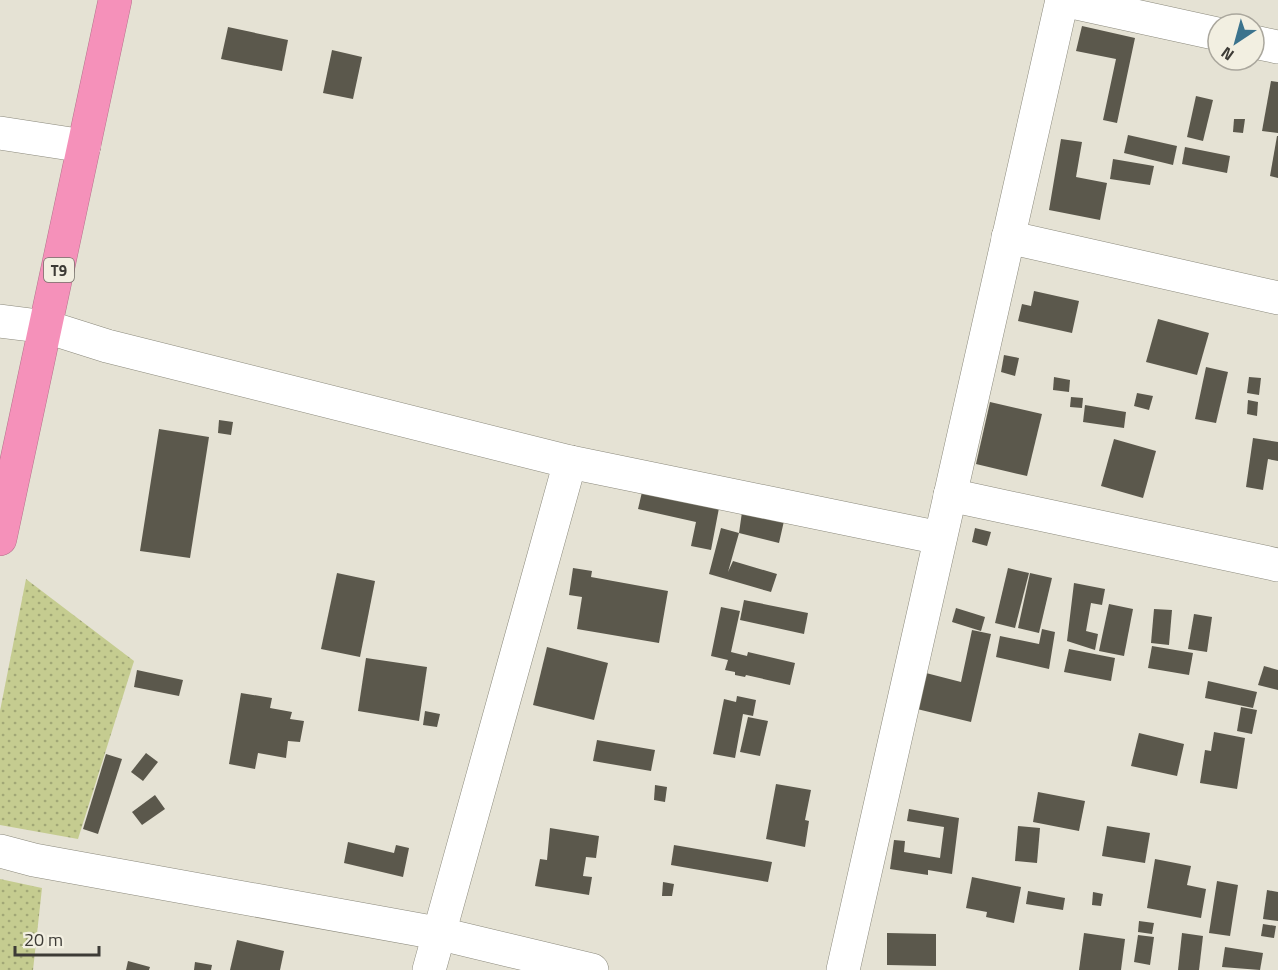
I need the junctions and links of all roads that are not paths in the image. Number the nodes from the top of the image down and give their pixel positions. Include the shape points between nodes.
1 (115, 0) edge
2 (1062, 0) edge
3 (1206, 31) edge
4 (0, 133) edge
5 (84, 146) junction
6 (1008, 237) junction
7 (1278, 298) edge
8 (0, 321) edge
9 (47, 327) junction
10 (570, 462) junction
11 (950, 495) junction
12 (940, 538) junction
13 (0, 540) edge
14 (1278, 565) edge
15 (0, 851) edge
16 (437, 933) junction
17 (429, 970) edge
18 (592, 970) edge
19 (843, 970) edge

1 - 5 highway, T9
2 - 3 street
2 - 6 street
4 - 5 street
5 - 9 highway, T9
6 - 7 street
6 - 11 street
8 - 9 street
9 - 10 street via 107,346
9 - 13 highway, T9
10 - 12 street
10 - 16 street
11 - 12 street
11 - 14 street
12 - 19 street
15 - 16 street
16 - 17 street
16 - 18 street

